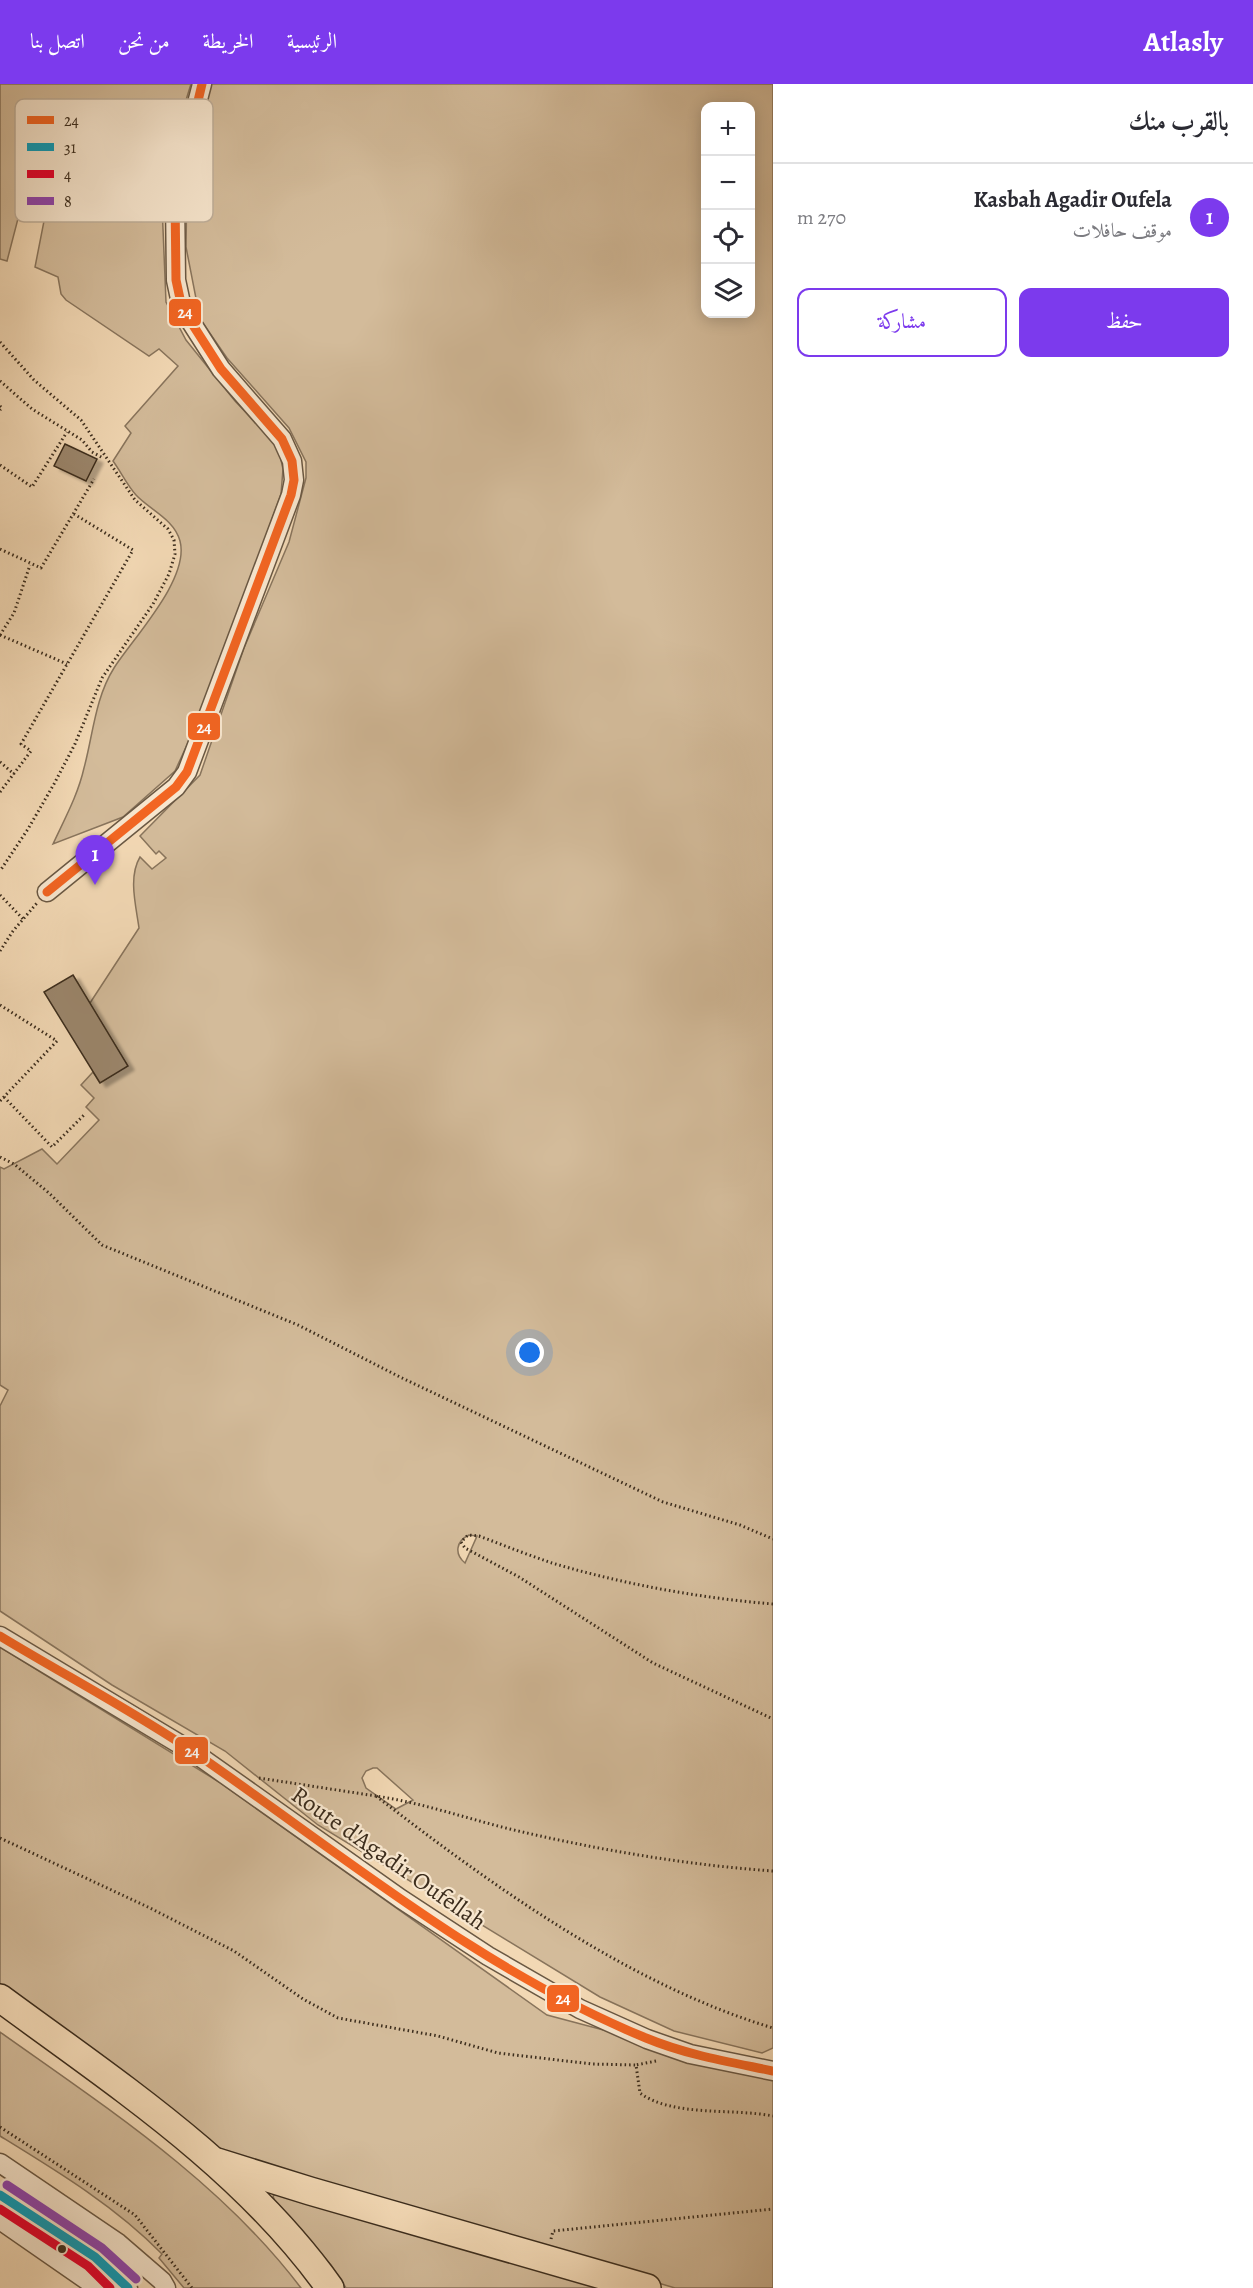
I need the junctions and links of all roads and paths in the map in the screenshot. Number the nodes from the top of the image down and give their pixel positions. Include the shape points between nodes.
1 (202, 84) edge
2 (198, 99) edge
3 (175, 222) edge
4 (0, 342) edge
5 (0, 381) edge
6 (67, 432) junction
7 (106, 459) junction
8 (0, 465) edge
9 (94, 479) dead end
10 (74, 514) junction
11 (0, 549) edge
12 (30, 565) junction
13 (0, 635) edge
14 (67, 664) junction
15 (0, 762) edge
16 (14, 774) junction
17 (0, 792) edge
18 (0, 871) edge
19 (47, 892) joint
20 (0, 895) edge
21 (23, 919) junction
22 (0, 951) edge
23 (0, 1005) edge
24 (4, 1097) junction
25 (0, 1101) edge
26 (84, 1115) dead end
27 (0, 1157) edge
28 (773, 1539) edge
29 (773, 1604) edge
30 (0, 1636) edge
31 (773, 1719) edge
32 (229, 1776) junction
33 (376, 1796) junction
34 (0, 1838) edge
35 (773, 1871) edge
36 (0, 1998) edge
37 (0, 2019) edge
38 (773, 2028) edge
39 (658, 2060) dead end
40 (636, 2065) junction
41 (773, 2071) edge
42 (773, 2116) edge
43 (0, 2127) edge
44 (217, 2162) junction
45 (0, 2163) edge
46 (0, 2195) edge
47 (773, 2209) edge
48 (0, 2220) edge
49 (544, 2257) junction
50 (98, 2288) edge
51 (128, 2288) edge
52 (166, 2288) edge
53 (192, 2288) edge
54 (315, 2288) edge
55 (330, 2288) edge
56 (647, 2288) edge

1 - 2 street
3 - 19 street via 176,280 182,308 221,369 282,439 292,461 294,480 182,782
4 - 7 path via 34,380 81,420
5 - 6 path
6 - 7 path
6 - 8 path via 32,487
7 - 18 path via 135,500 168,529 175,554 153,604 102,678 54,784
9 - 10 path
10 - 12 path via 41,568
10 - 14 path via 134,550
11 - 12 path
12 - 13 path via 14,613
13 - 14 path
14 - 16 path via 21,744 31,751
15 - 16 path
16 - 17 path
19 - 21 path
20 - 21 path
21 - 22 path
23 - 24 path via 57,1041
24 - 25 path
24 - 26 path via 52,1146
27 - 28 path via 49,1193 102,1245 298,1325 663,1502
29 - 31 path via 616,1579 552,1563 479,1536 468,1535 461,1542 653,1663
30 - 32 street, Route d'Agadir Oufellah
32 - 33 path via 276,1779
32 - 41 street, Route d'Agadir Oufellah via 401,1899 488,1956 580,2009 690,2054
33 - 35 path via 515,1830 684,1862
33 - 38 path via 573,1934 668,1989 725,2014
34 - 40 path via 234,1951 338,2018 438,2036 498,2053
36 - 44 highway
37 - 54 highway via 166,2138 205,2171 243,2206
39 - 40 path
40 - 42 path via 640,2093 656,2103
43 - 53 path via 135,2215
44 - 49 highway
44 - 55 highway via 288,2234
45 - 52 street via 118,2243
46 - 51 street via 95,2258
47 - 49 path via 554,2231
48 - 50 street
49 - 56 highway

